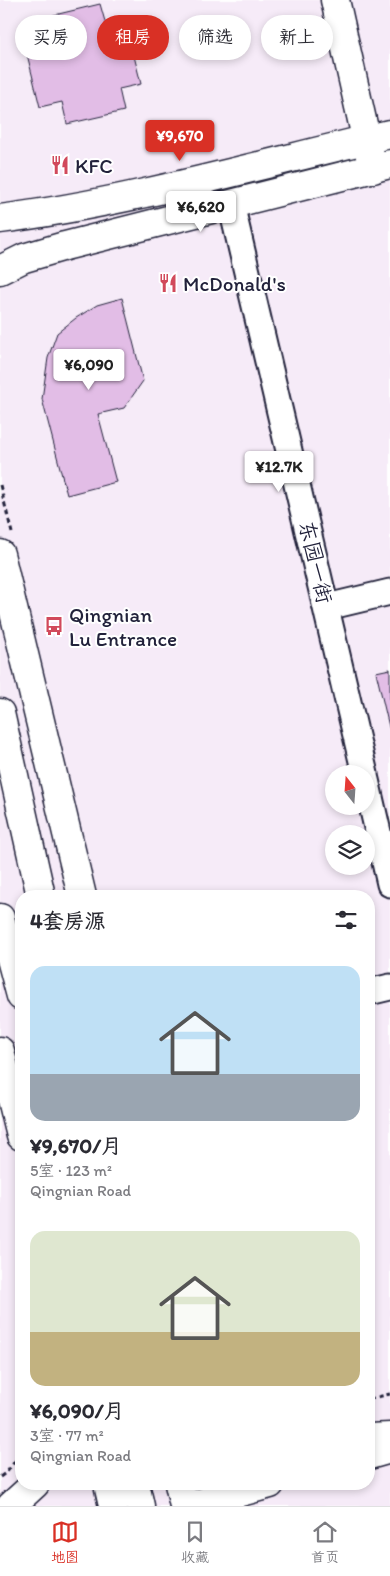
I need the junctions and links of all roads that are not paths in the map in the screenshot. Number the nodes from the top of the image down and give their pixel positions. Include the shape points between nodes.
1 (335, 0) edge
2 (378, 137) edge
3 (385, 170) edge
4 (231, 204) junction
5 (0, 219) edge
6 (0, 270) edge
7 (7, 548) edge
8 (390, 592) edge
9 (327, 607) junction
10 (0, 713) edge
11 (363, 765) edge
12 (374, 815) edge
13 (390, 884) edge
14 (39, 890) edge
15 (81, 890) edge
16 (0, 918) edge
17 (15, 974) edge
18 (390, 987) edge
19 (375, 991) edge
20 (0, 1051) edge
21 (15, 1112) edge
22 (390, 1437) edge
23 (375, 1438) edge
24 (390, 1448) edge
25 (375, 1453) edge
26 (28, 1490) edge
27 (109, 1490) edge
28 (136, 1490) edge
29 (180, 1490) edge
30 (244, 1490) edge
31 (218, 1496) edge
32 (11, 1506) edge
33 (113, 1506) edge
34 (140, 1506) edge
35 (184, 1506) edge
36 (189, 1506) edge

1 - 2 main road
2 - 3 main road
2 - 5 main road via 162,188
3 - 4 main road
4 - 6 main road via 65,246 24,258
4 - 9 street, 东园一街
7 - 15 main road
8 - 9 street
9 - 11 street, 东园一街
10 - 14 main road
12 - 13 street
16 - 17 main road
18 - 19 street
20 - 21 main road
22 - 23 main road
24 - 25 main road
26 - 32 main road
27 - 33 main road
28 - 34 main road
29 - 35 main road
30 - 31 main road
31 - 36 main road

